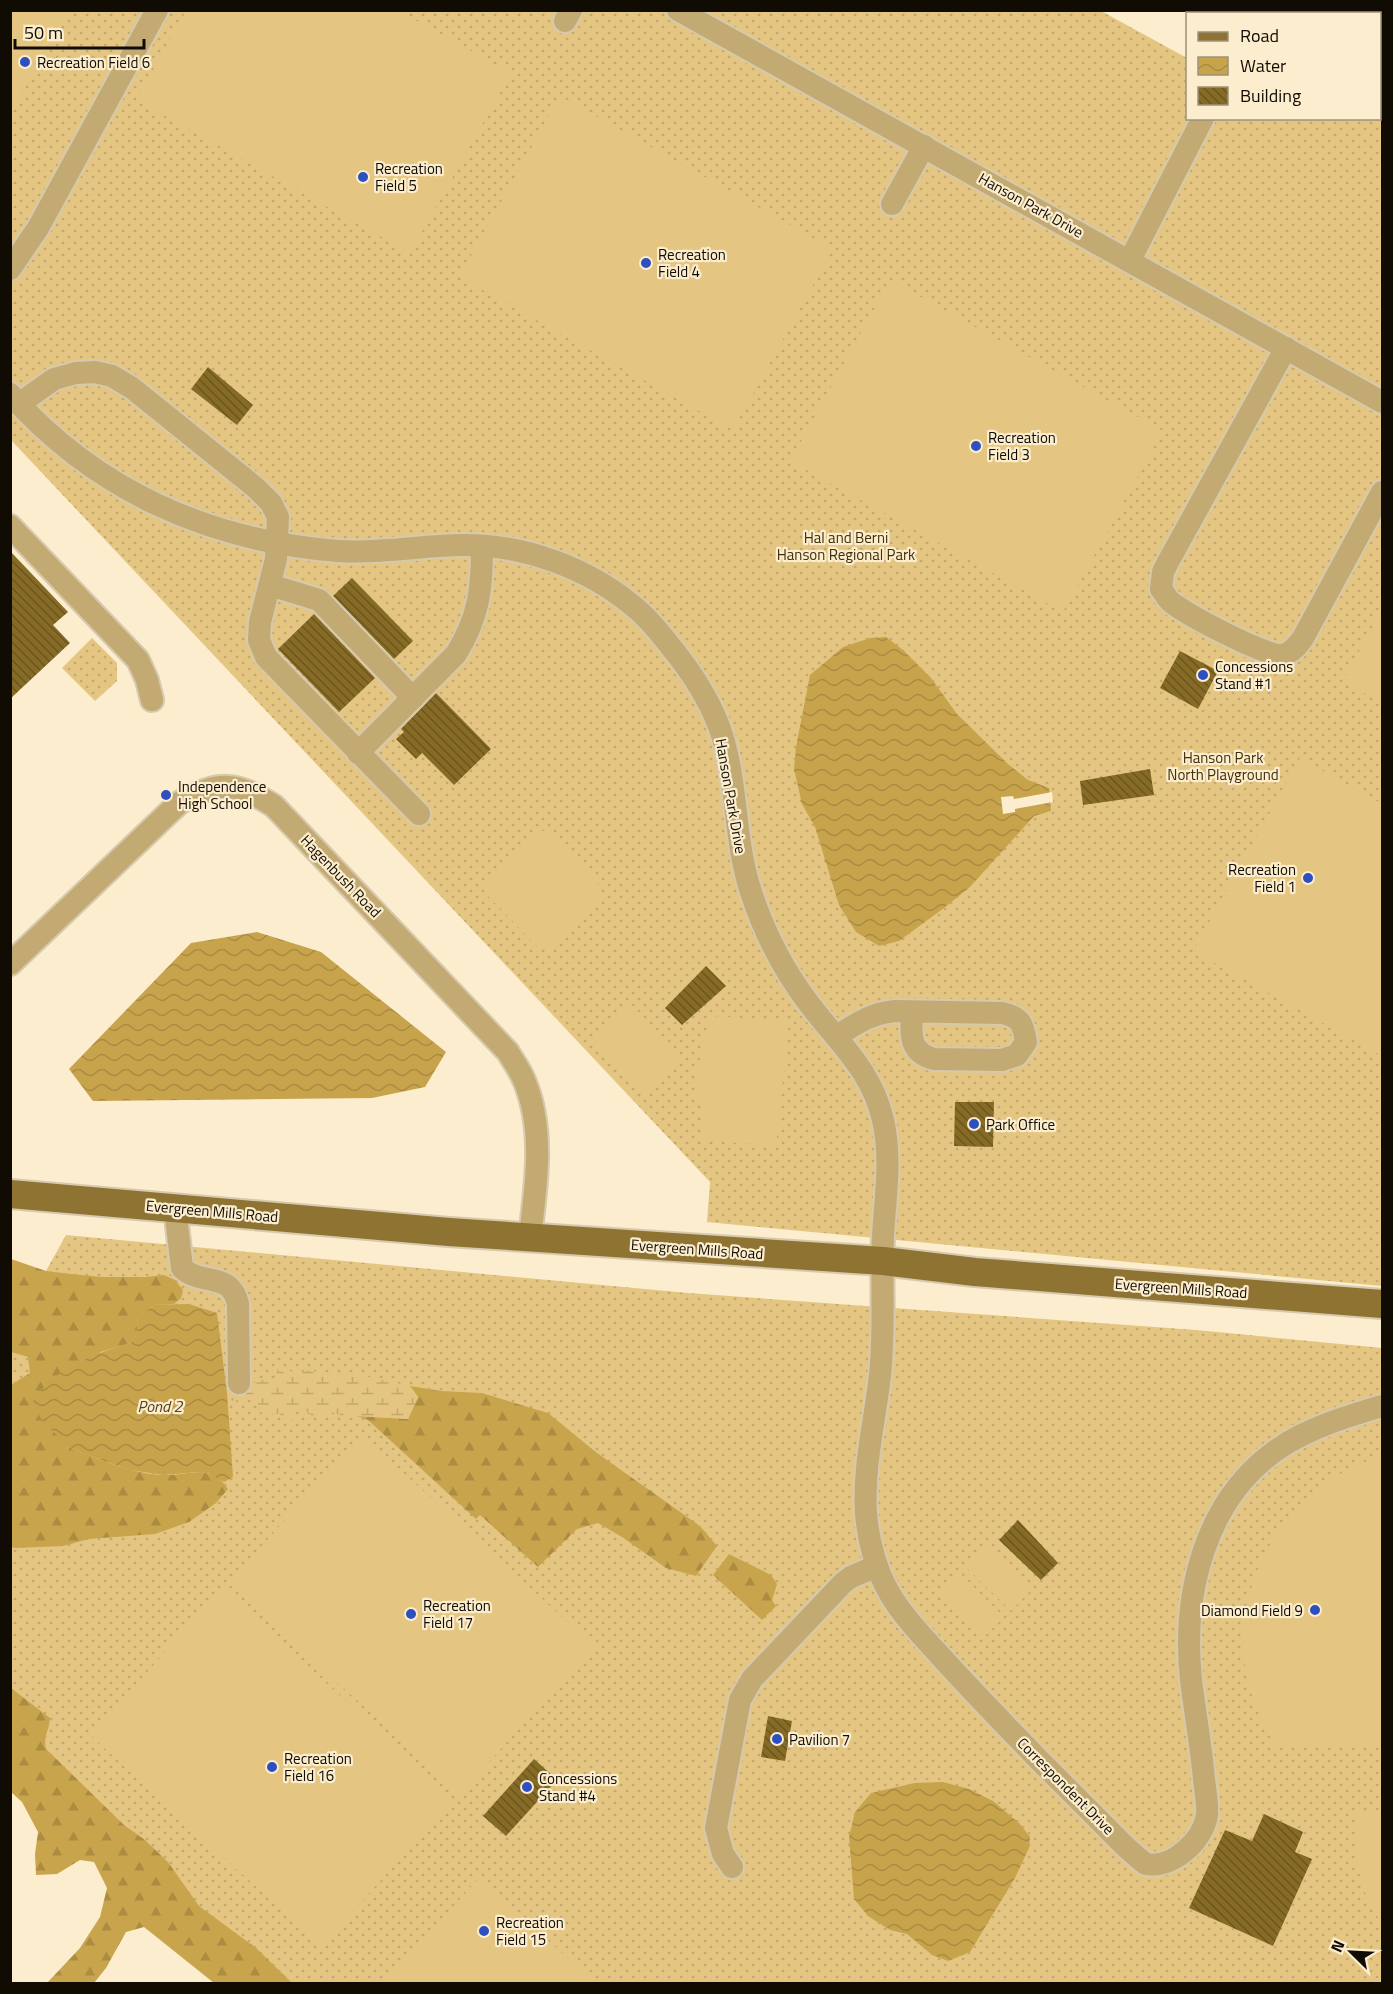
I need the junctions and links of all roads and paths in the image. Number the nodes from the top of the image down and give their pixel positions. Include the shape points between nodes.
1 (157, 10) edge
2 (678, 10) edge
3 (1202, 120) edge
4 (924, 146) junction
5 (892, 204) dead end
6 (1130, 260) junction
7 (10, 269) edge
8 (1286, 348) junction
9 (15, 399) edge
10 (1383, 402) edge
11 (1383, 492) edge
12 (10, 526) edge
13 (277, 543) junction
14 (482, 546) junction
15 (270, 585) junction
16 (413, 698) junction
17 (152, 700) dead end
18 (358, 753) junction
19 (419, 814) dead end
20 (10, 964) edge
21 (912, 1012) junction
22 (837, 1036) junction
23 (10, 1194) edge
24 (175, 1208) junction
25 (530, 1237) junction
26 (883, 1261) junction
27 (1383, 1304) edge
28 (239, 1383) dead end
29 (1383, 1406) edge
30 (878, 1566) junction
31 (732, 1867) dead end

1 - 7 street via 38,228
2 - 4 street, Hanson Park Drive
3 - 6 street
4 - 5 street
4 - 6 street, Hanson Park Drive
6 - 8 street, Hanson Park Drive
8 - 10 street, Hanson Park Drive
8 - 11 street via 1163,572 1161,589 1169,601 1244,643 1269,654 1283,655 1303,638
9 - 13 street, Hanson Park Drive via 75,456 142,498 217,528
9 - 13 street via 54,379 85,373 112,376 150,402 271,503 278,517
12 - 17 street via 138,660
13 - 14 street, Hanson Park Drive via 343,551
13 - 15 street
14 - 16 street via 480,594 474,620 456,654
14 - 22 street, Hanson Park Drive via 552,560 586,575 637,608 680,658 705,693 722,736 740,854 759,916 795,984
15 - 16 street via 319,600
15 - 18 street via 260,622 259,640 266,657
16 - 18 street
18 - 19 street
20 - 25 street, Hagenbush Road via 179,803 216,786 254,793 274,806 508,1052 524,1080 535,1117 538,1166
21 - 21 street via 1014,1016 1023,1026 1026,1042 1017,1055 1002,1060 926,1057 911,1038
21 - 22 street via 879,1012
22 - 26 street, Hanson Park Drive via 863,1072 882,1119 888,1187
23 - 24 main road, Evergreen Mills Road
24 - 25 main road, Evergreen Mills Road
24 - 28 street via 182,1268 189,1275 226,1284 236,1292
25 - 26 main road, Evergreen Mills Road
26 - 27 main road, Evergreen Mills Road via 975,1272
26 - 30 street, Correspondent Drive via 881,1368 870,1433 866,1498 866,1516
29 - 30 street, Correspondent Drive via 1337,1421 1266,1458 1237,1488 1213,1525 1200,1560 1190,1619 1189,1659 1207,1815 1185,1850 1157,1866 1146,1864 1119,1840 989,1709 909,1622
30 - 31 street via 843,1583 745,1689 736,1715 716,1828 718,1842

